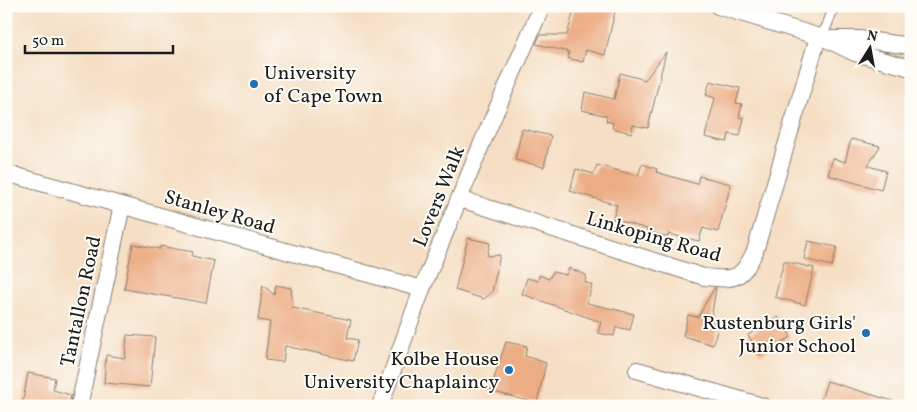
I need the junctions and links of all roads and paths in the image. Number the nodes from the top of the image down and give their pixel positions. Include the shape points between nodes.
1 (542, 6) edge
2 (718, 6) edge
3 (834, 6) edge
4 (822, 38) junction
5 (911, 46) edge
6 (911, 68) edge
7 (6, 172) edge
8 (460, 198) junction
9 (122, 205) junction
10 (422, 289) junction
11 (638, 370) dead end
12 (79, 406) edge
13 (380, 406) edge
14 (762, 406) edge

1 - 8 street, Lovers Walk
2 - 4 street
3 - 4 lane
4 - 5 street
4 - 6 street via 854,53
4 - 8 street, Linkoping Road via 755,251 743,272 734,278 704,277
7 - 9 street, Stanley Road
8 - 10 street, Lovers Walk
9 - 10 street, Stanley Road
9 - 12 street, Tantallon Road
10 - 13 street, Lovers Walk
11 - 14 street

